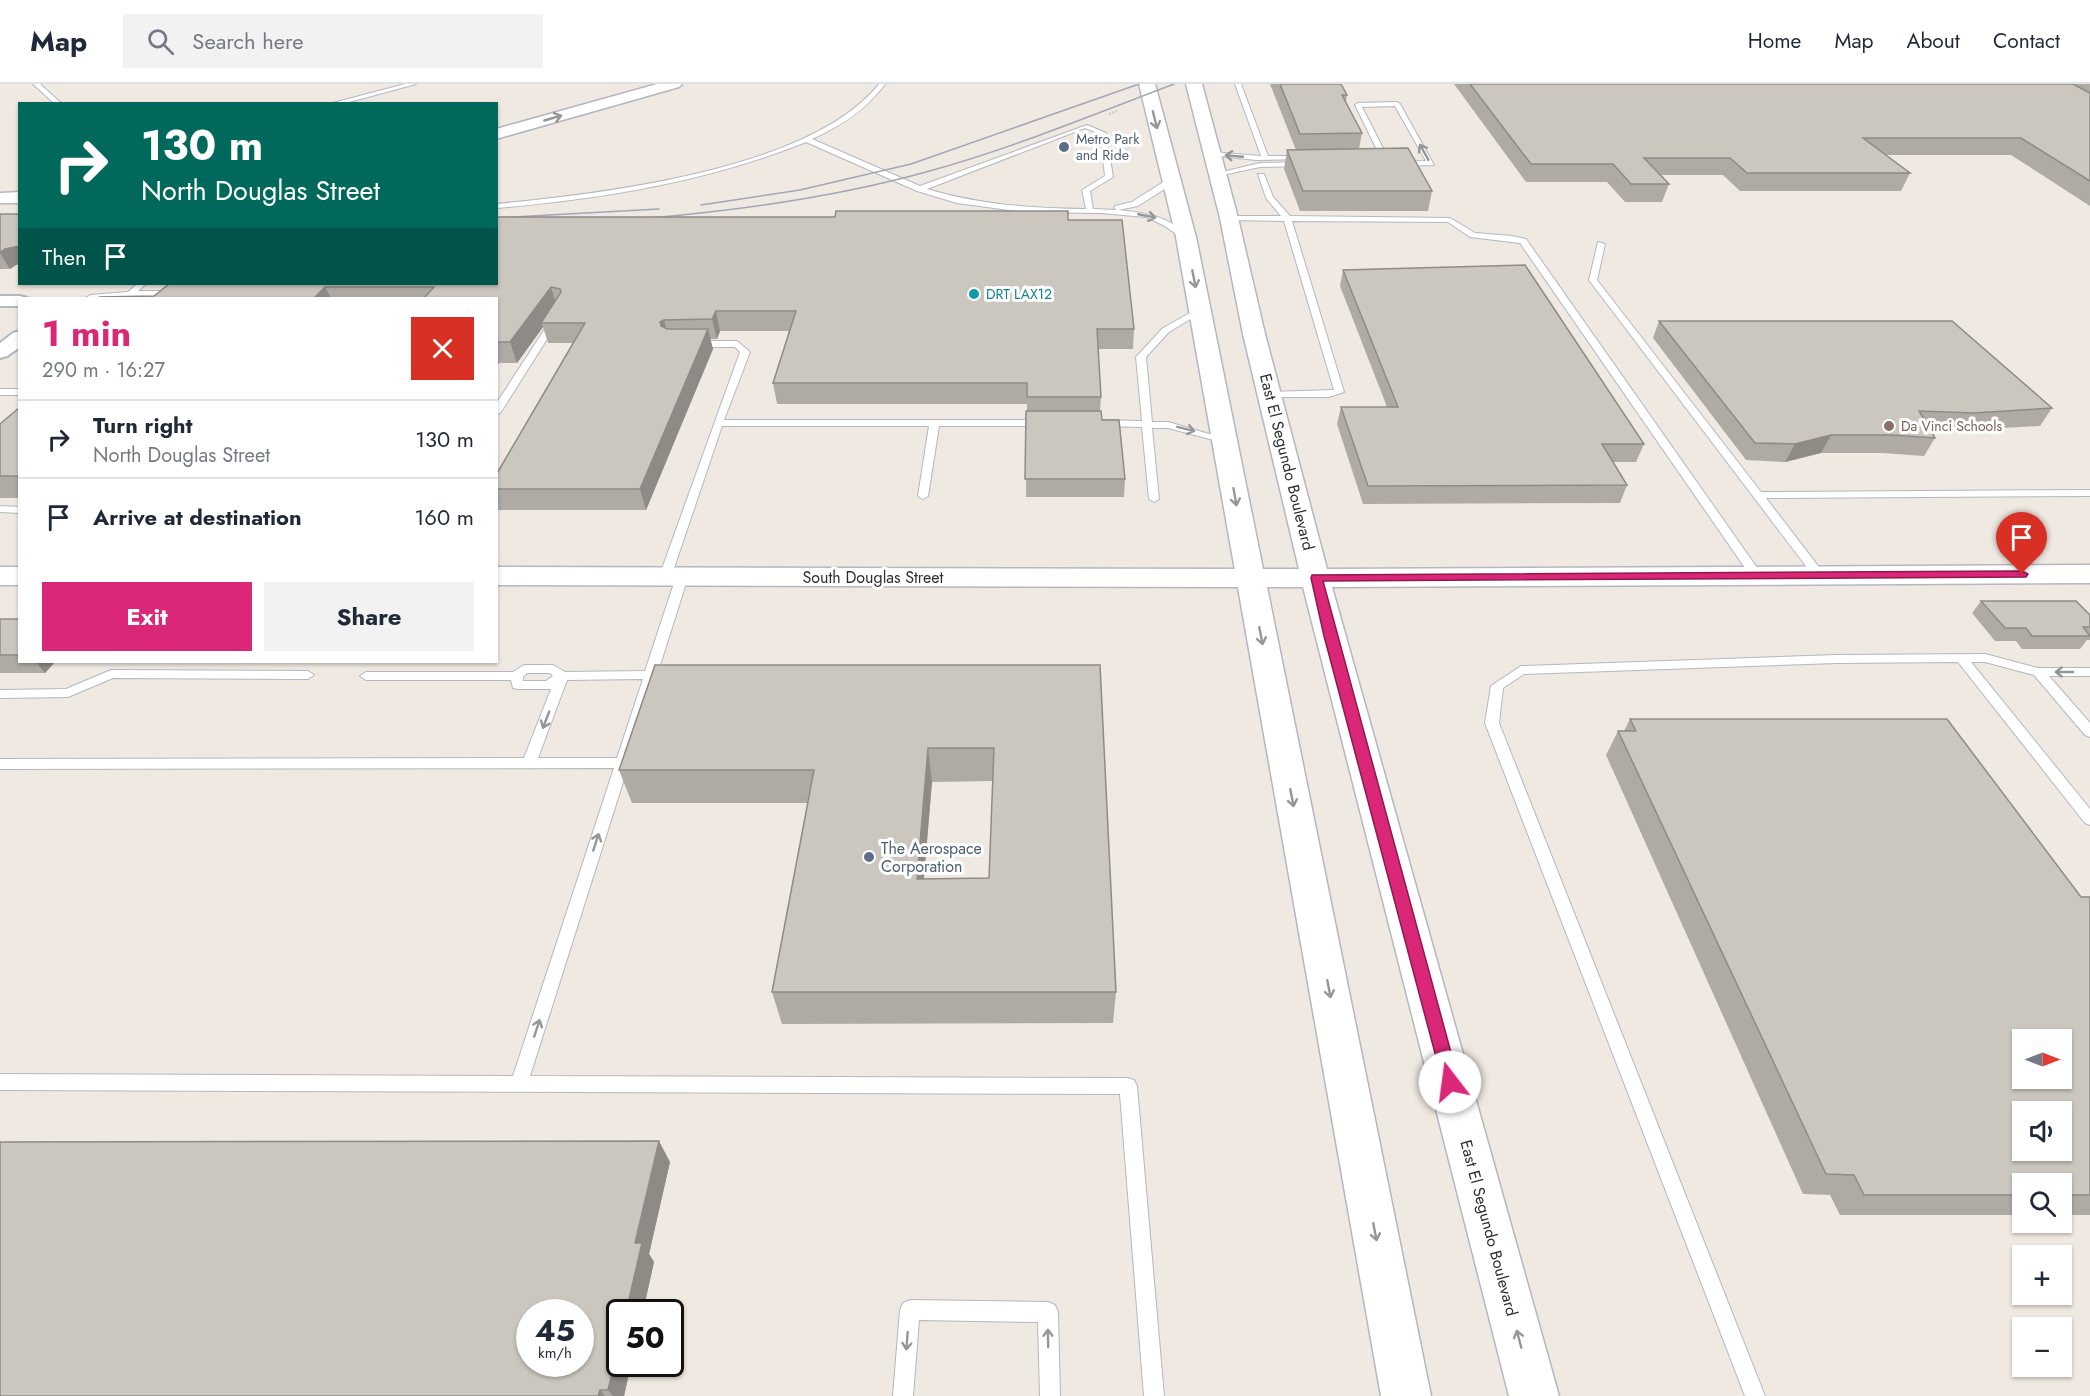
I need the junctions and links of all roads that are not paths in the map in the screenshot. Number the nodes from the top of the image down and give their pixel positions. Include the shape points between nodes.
1 (36, 84) edge
2 (413, 84) edge
3 (628, 84) edge
4 (674, 84) edge
5 (882, 84) edge
6 (1147, 84) edge
7 (1194, 84) edge
8 (1238, 84) edge
9 (58, 102) edge
10 (340, 102) edge
11 (498, 117) edge
12 (498, 133) edge
13 (807, 140) junction
14 (1212, 154) junction
15 (1312, 157) edge
16 (1360, 157) edge
17 (1266, 158) junction
18 (1305, 164) edge
19 (1374, 164) edge
20 (1218, 174) junction
21 (1262, 176) dead end
22 (1171, 181) junction
23 (920, 189) junction
24 (18, 197) edge
25 (0, 198) edge
26 (498, 206) edge
27 (0, 211) edge
28 (18, 211) edge
29 (1101, 211) junction
30 (1090, 212) junction
31 (1229, 218) junction
32 (1287, 218) junction
33 (1186, 237) junction
34 (1601, 244) dead end
35 (141, 285) edge
36 (130, 294) junction
37 (186, 294) edge
38 (100, 297) edge
39 (0, 301) edge
40 (18, 301) edge
41 (561, 311) edge
42 (1200, 311) junction
43 (12, 338) edge
44 (683, 344) edge
45 (0, 352) edge
46 (0, 392) edge
47 (18, 392) edge
48 (1270, 395) junction
49 (498, 409) edge
50 (718, 423) junction
51 (934, 423) junction
52 (1052, 423) edge
53 (1087, 423) edge
54 (1146, 423) junction
55 (1225, 440) junction
56 (2090, 493) edge
57 (1757, 495) junction
58 (923, 496) dead end
59 (1154, 499) dead end
60 (0, 509) edge
61 (18, 510) edge
62 (2090, 574) edge
63 (1756, 575) junction
64 (1819, 575) junction
65 (0, 576) edge
66 (18, 576) edge
67 (498, 576) edge
68 (674, 577) junction
69 (1250, 578) junction
70 (1317, 578) junction
71 (1961, 658) junction
72 (2038, 672) junction
73 (2090, 672) edge
74 (308, 675) dead end
75 (650, 675) junction
76 (366, 676) dead end
77 (562, 676) junction
78 (0, 694) edge
79 (2090, 732) edge
80 (529, 763) junction
81 (622, 763) junction
82 (0, 764) edge
83 (2090, 819) edge
84 (0, 1082) edge
85 (519, 1083) junction
86 (903, 1396) edge
87 (1050, 1396) edge
88 (1154, 1396) edge
89 (1406, 1396) edge
90 (1534, 1396) edge
91 (1755, 1396) edge

1 - 9 lane
2 - 10 lane
3 - 11 main road
12 -> 4 main road
5 - 13 lane via 856,112
6 -> 22 main road
7 - 14 main road, East El Segundo Boulevard
8 - 17 lane
13 - 23 lane
13 - 26 lane via 743,163 660,185
17 -> 14 lane
14 - 20 main road, East El Segundo Boulevard
15 - 17 lane
19 -> 16 lane via 1431,164 1397,104 1358,105 1383,156
18 - 20 lane via 1260,165
20 - 31 main road, East El Segundo Boulevard
21 - 32 lane via 1270,198
22 - 29 lane via 1135,204
22 - 33 main road
23 - 30 lane via 994,207
23 - 30 lane via 1085,126 1102,133 1109,177 1086,190
24 - 25 main road
27 - 28 main road
29 - 30 lane
29 -> 33 lane via 1155,217
31 - 32 lane
31 - 48 main road, East El Segundo Boulevard
32 - 48 lane via 1339,392
32 - 63 lane via 1450,220 1473,236 1523,241
33 -> 42 main road
34 - 57 lane via 1593,279
35 - 36 lane
36 - 37 lane
36 - 38 lane
39 - 40 street
41 - 49 lane
42 - 54 lane via 1166,330 1141,357
42 - 55 main road
43 - 45 street
44 - 50 lane via 737,344 746,352
46 - 47 lane
48 - 70 main road, East El Segundo Boulevard
50 - 51 lane
50 - 68 lane
51 - 52 lane
51 - 58 lane
53 - 54 lane
54 -> 55 lane
54 - 59 lane
55 -> 69 main road
56 - 57 lane
57 - 64 lane
60 - 61 lane
62 - 64 main road, South Douglas Street
63 - 64 main road, South Douglas Street
63 - 70 main road, South Douglas Street
65 - 66 main road
67 - 68 main road, South Douglas Street
68 - 69 main road, South Douglas Street
68 - 75 lane
69 - 70 main road, South Douglas Street
69 -> 89 main road
90 -> 70 main road, East El Segundo Boulevard
71 - 72 lane via 1985,658
71 - 83 lane
71 - 91 lane via 1521,670 1497,686 1492,723
73 -> 72 lane
72 - 79 lane
74 - 78 lane via 111,674 68,693
75 - 77 lane
75 - 81 lane
76 - 77 lane via 516,676 518,685 549,685
77 -> 80 lane
80 - 81 lane
80 - 82 lane
85 -> 81 lane
84 - 85 lane
85 - 88 lane via 1128,1086
87 -> 86 lane via 1048,1312 921,1310 909,1310

